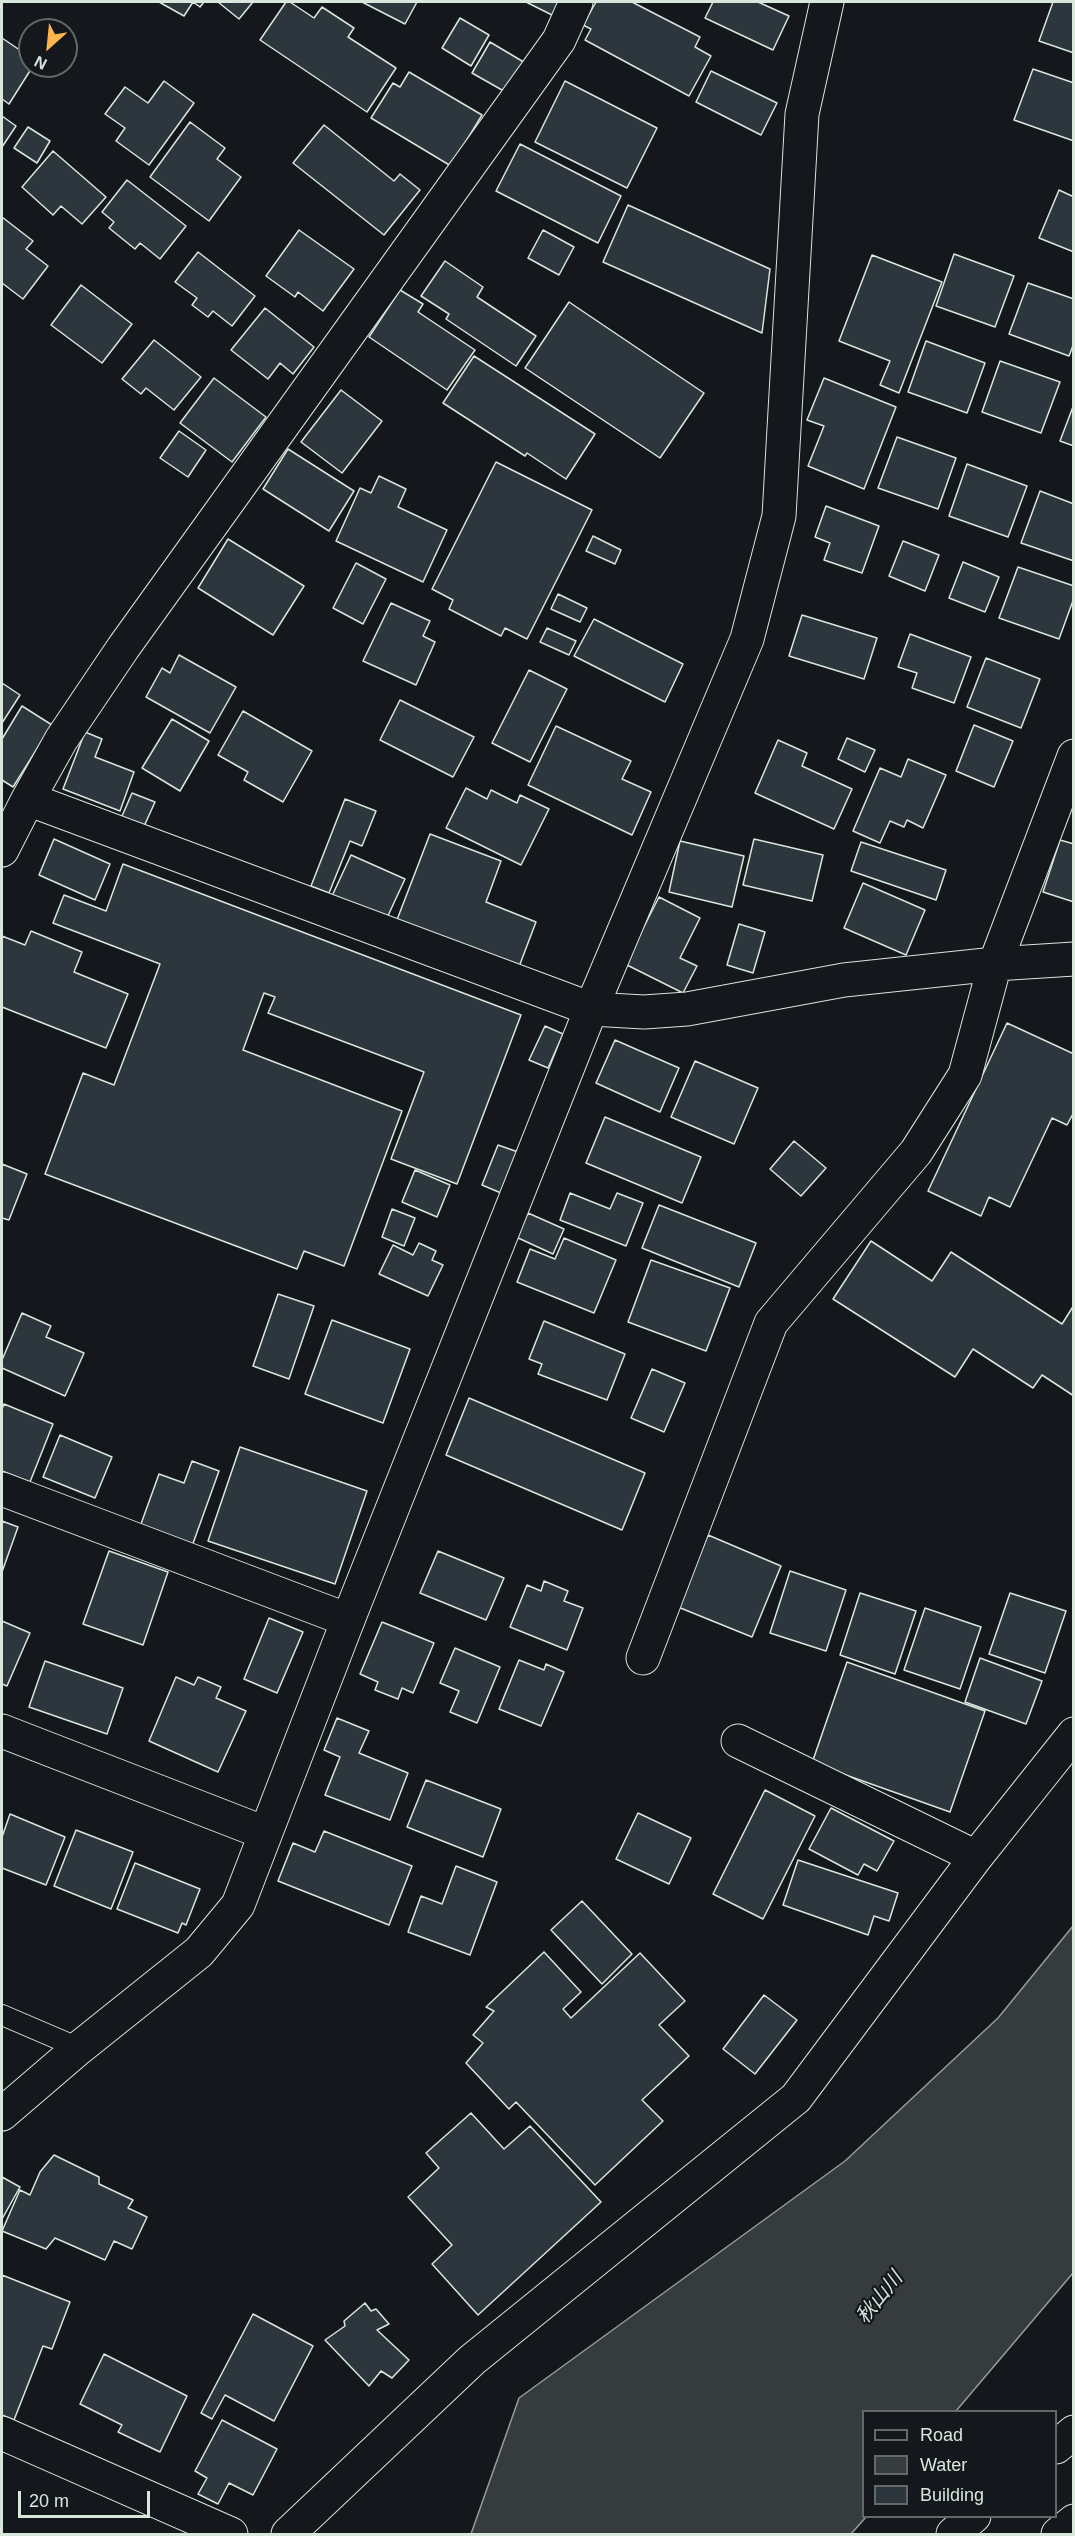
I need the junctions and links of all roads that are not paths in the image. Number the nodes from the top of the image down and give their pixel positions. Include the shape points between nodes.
1 (576, 2) edge
2 (827, 2) edge
3 (1074, 756) edge
4 (28, 799) junction
5 (2, 850) edge
6 (1074, 959) edge
7 (995, 964) junction
8 (591, 1009) junction
9 (2, 1489) edge
10 (348, 1620) junction
11 (643, 1658) dead end
12 (2, 1731) edge
13 (1074, 1734) edge
14 (738, 1741) dead end
15 (265, 1833) junction
16 (976, 1857) junction
17 (2, 2015) edge
18 (79, 2048) junction
19 (2, 2114) edge
20 (1074, 2432) edge
21 (2, 2433) edge
22 (1057, 2446) edge
23 (973, 2518) edge
24 (1074, 2521) edge
25 (231, 2535) edge
26 (288, 2535) edge
27 (953, 2535) edge
28 (1058, 2535) edge

1 - 4 street via 559,40 123,648 61,740
2 - 8 street via 802,114 779,516 747,639
3 - 7 street
4 - 5 street
4 - 8 street
6 - 7 street
7 - 8 street via 844,980 687,1009
7 - 11 street via 965,1075 916,1152 771,1323
8 - 10 street
9 - 10 street
10 - 15 street
12 - 15 street
13 - 16 street
14 - 16 street
15 - 18 street via 238,1905 199,1952
16 - 26 street via 796,2098 472,2360
17 - 18 lane
18 - 19 street
20 - 22 street
21 - 25 street
23 - 27 street
24 - 28 street

